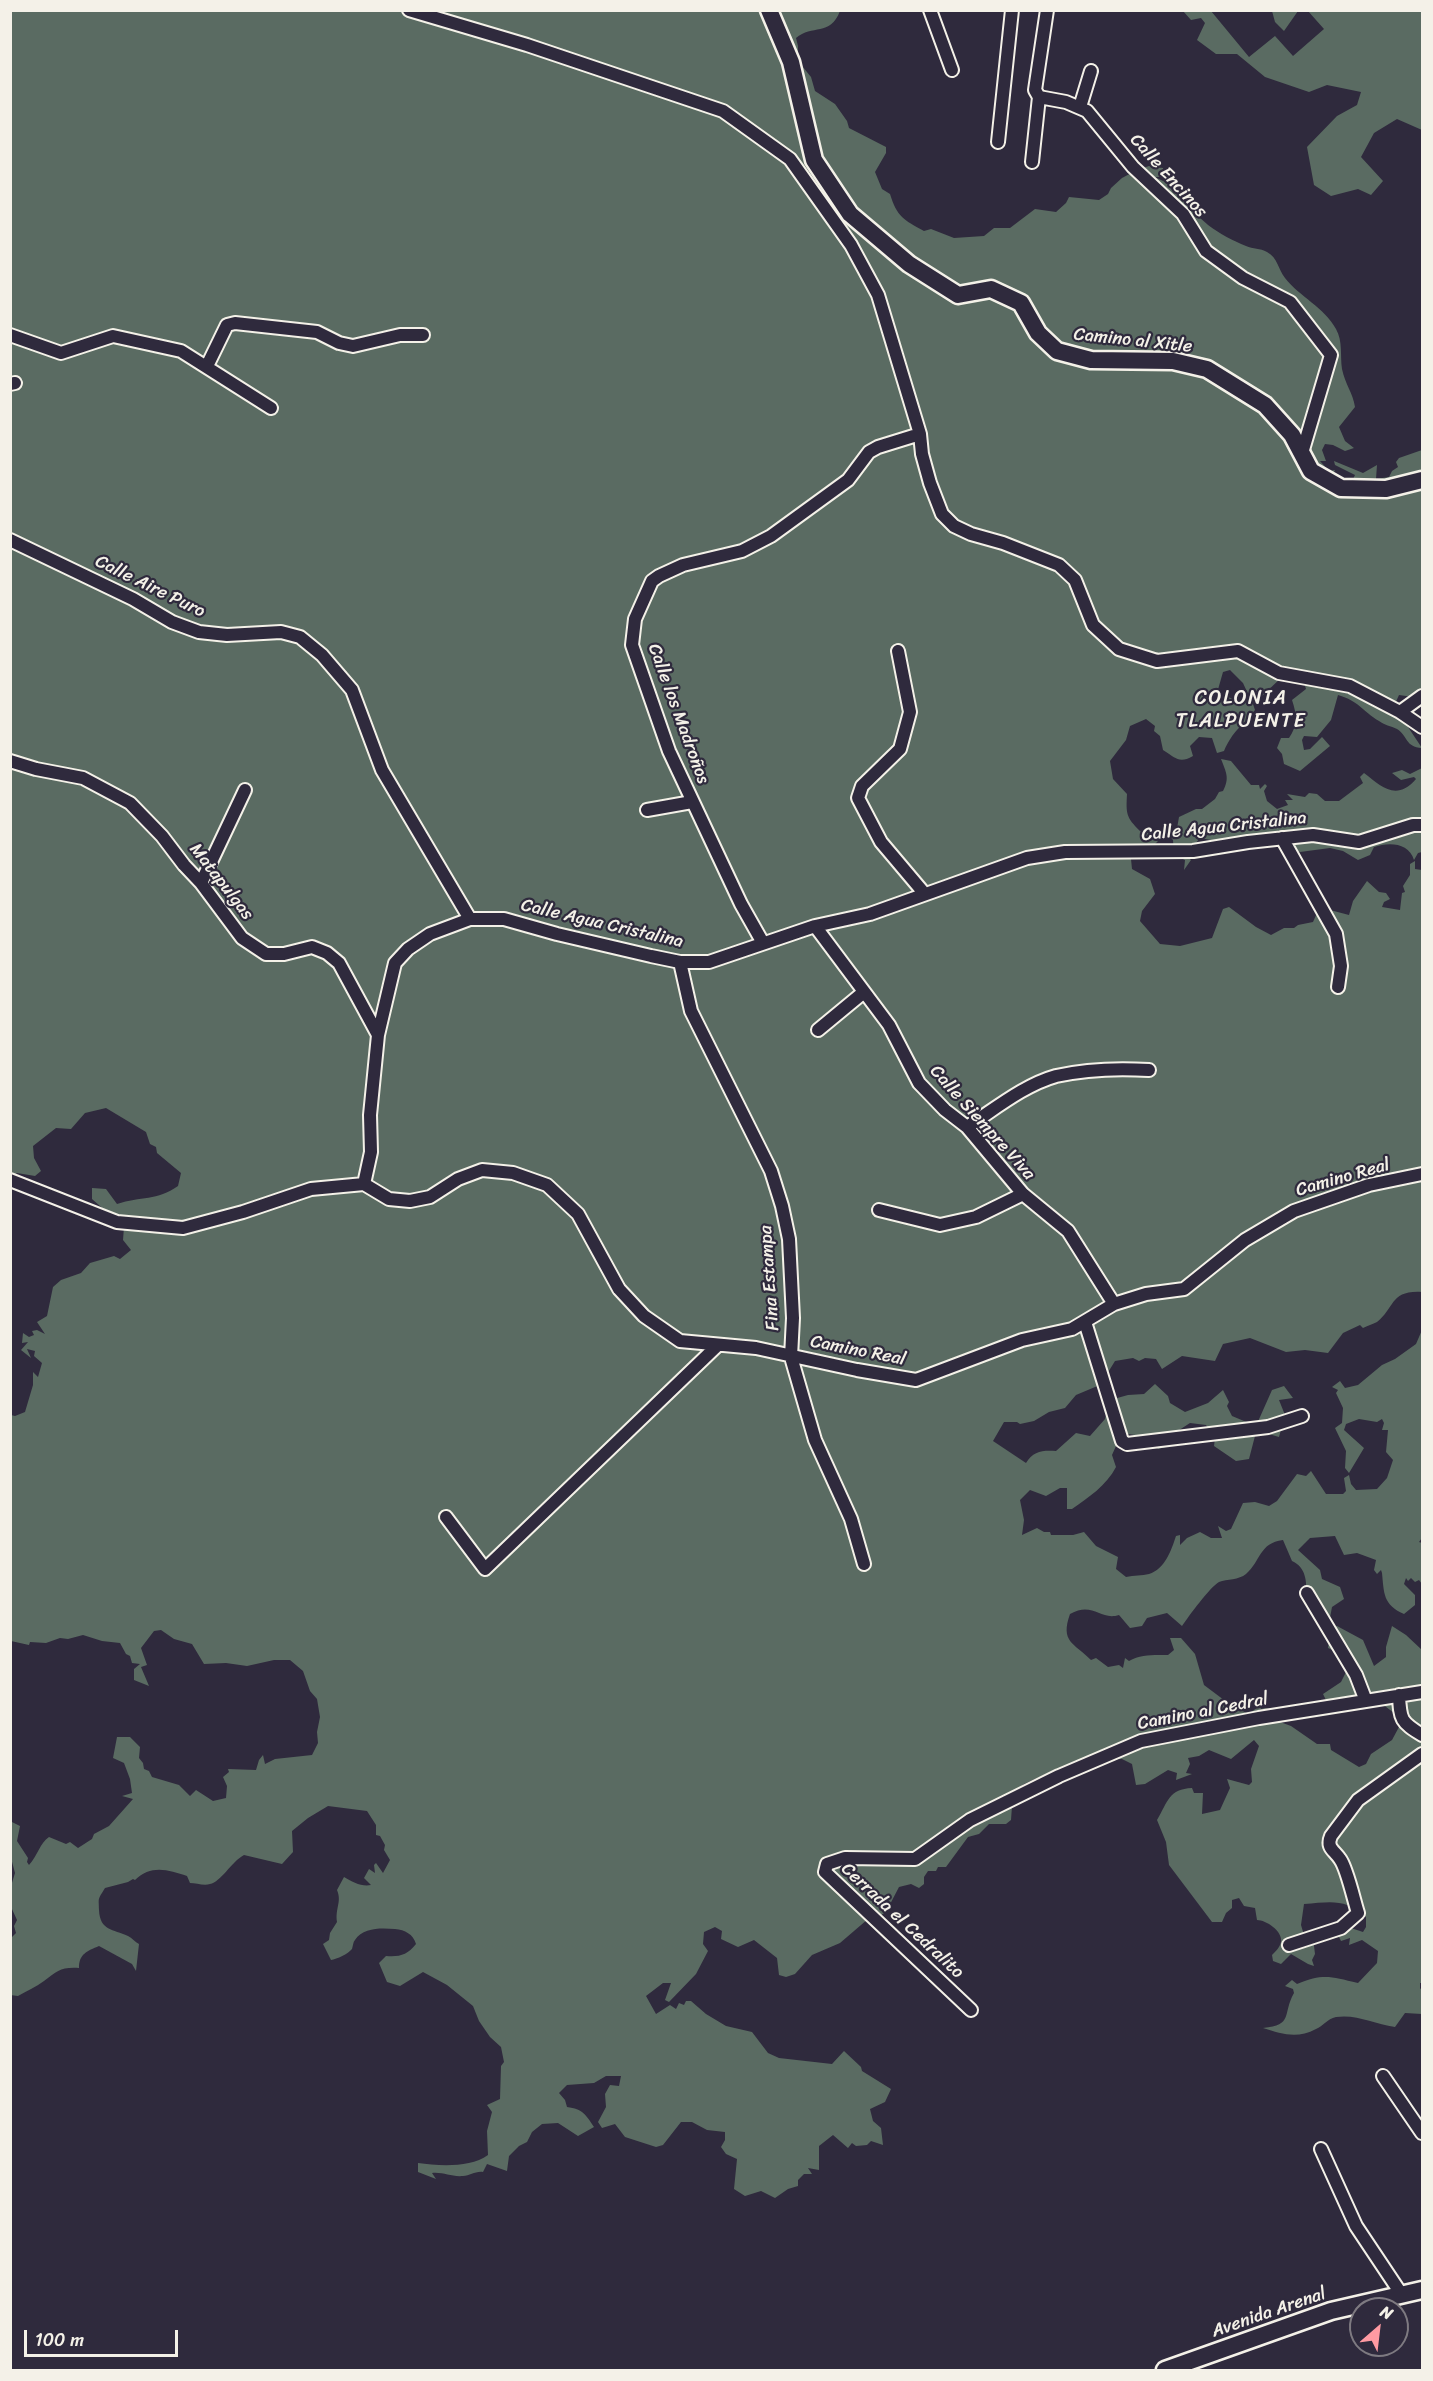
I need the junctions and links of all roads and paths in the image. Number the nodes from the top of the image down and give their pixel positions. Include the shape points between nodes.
1 (409, 10) edge
2 (769, 10) edge
3 (930, 10) edge
4 (1012, 10) edge
5 (1047, 10) edge
6 (952, 70) dead end
7 (1090, 71) dead end
8 (1039, 98) junction
9 (1080, 107) junction
10 (998, 142) dead end
11 (1032, 162) dead end
12 (10, 335) edge
13 (423, 335) dead end
14 (207, 366) junction
15 (271, 408) dead end
16 (920, 434) junction
17 (1302, 453) junction
18 (1422, 480) edge
19 (10, 540) edge
20 (898, 651) dead end
21 (1422, 696) edge
22 (1400, 712) junction
23 (1422, 727) edge
24 (10, 761) edge
25 (245, 790) dead end
26 (692, 802) junction
27 (647, 810) dead end
28 (1422, 825) edge
29 (1282, 838) junction
30 (201, 883) junction
31 (924, 893) junction
32 (470, 919) junction
33 (815, 926) junction
34 (763, 943) junction
35 (680, 962) junction
36 (1338, 987) dead end
37 (864, 992) junction
38 (818, 1030) dead end
39 (378, 1035) junction
40 (1149, 1070) dead end
41 (967, 1127) junction
42 (1422, 1174) edge
43 (10, 1180) edge
44 (364, 1184) junction
45 (1023, 1194) junction
46 (879, 1210) dead end
47 (1114, 1304) junction
48 (1085, 1322) junction
49 (718, 1345) junction
50 (791, 1357) junction
51 (1302, 1416) dead end
52 (446, 1517) dead end
53 (864, 1564) dead end
54 (1307, 1593) dead end
55 (1422, 1692) edge
56 (1400, 1695) junction
57 (1366, 1701) junction
58 (1422, 1735) edge
59 (1422, 1754) edge
60 (970, 1820) joint
61 (1289, 1945) dead end
62 (971, 2010) dead end
63 (1383, 2076) dead end
64 (1422, 2133) edge
65 (1321, 2149) dead end
66 (1422, 2290) edge
67 (1402, 2295) junction
68 (1165, 2370) edge

1 - 16 street via 723,111 790,159 851,245 878,295
2 - 17 street, Camino al Xitle via 791,62 814,160 850,214 866,229 909,264 958,295 991,288 1021,303 1038,333 1057,351 1091,360 1173,361 1207,369 1265,405 1292,435
3 - 6 street
4 - 10 street
5 - 8 street via 1035,90
7 - 9 street
8 - 9 street
8 - 11 street
9 - 17 street, Calle Encinos via 1133,167 1183,214 1206,250 1243,278 1290,302 1331,355
12 - 14 street via 61,353 113,336 181,351
13 - 14 street via 400,335 353,346 317,332 235,323 222,332
14 - 15 street
16 - 22 street via 927,473 942,514 954,526 971,534 1059,565 1075,580 1093,624 1119,649 1157,661 1238,651 1279,673 1350,686
16 - 26 street, Calle los Madroños via 869,452 848,480 771,536 742,551 683,565 652,581 636,619 632,645 669,752
17 - 18 street, Camino al Xitle via 1311,471 1341,489 1386,489
19 - 32 street, Calle Aire Puro via 199,632 227,636 281,632 300,637 322,655 352,690 382,770
20 - 31 street via 910,712 900,749 862,786 858,798 881,843
21 - 22 street
22 - 23 street
24 - 30 street, Matapulgas via 83,778 130,803
25 - 30 street
26 - 27 street
26 - 34 street, Calle los Madroños
28 - 29 street, Calle Agua Cristalina via 1359,842 1313,835
29 - 31 street, Calle Agua Cristalina via 1192,851 1065,852 1028,858
29 - 36 street via 1336,934 1341,966
30 - 39 street, Matapulgas via 242,938 266,954 284,954 312,946 327,952 339,963
31 - 33 street, Calle Agua Cristalina via 870,914
32 - 35 street, Calle Agua Cristalina via 504,919
32 - 39 street, Calle Agua Cristalina via 430,934 395,963
33 - 34 street, Calle Agua Cristalina
33 - 37 street, Calle Siempre Viva
34 - 35 street, Calle Agua Cristalina via 709,962
35 - 50 street, Fina Estampa via 691,1011 771,1171 782,1206 789,1239 794,1318
37 - 38 street
37 - 41 street, Calle Siempre Viva via 889,1025 919,1083
39 - 44 street, Calle Agua Cristalina via 370,1115 371,1152
40 - 41 street via 1108,1068 1055,1077 1018,1094
41 - 45 street, Calle Siempre Viva
42 - 47 street, Camino Real via 1369,1185 1294,1211 1245,1240 1184,1289 1146,1294
43 - 44 street via 117,1222 183,1228 311,1189
44 - 49 street, Camino Real via 389,1199 410,1201 430,1197 458,1179 482,1170 513,1173 547,1185 578,1214 619,1289 644,1316 680,1341
45 - 46 street via 976,1217 940,1226
45 - 47 street, Calle Siempre Viva via 1068,1231
47 - 48 street, Camino Real
48 - 50 street, Camino Real via 1072,1329 1022,1340 916,1380
48 - 51 street via 1122,1441 1127,1444 1268,1427
49 - 50 street, Camino Real via 756,1348
49 - 52 street via 485,1569
50 - 53 street, Fina Estampa via 815,1440 851,1518
54 - 57 street via 1356,1675
55 - 56 street, Camino al Cedral
56 - 57 street, Camino al Cedral
56 - 58 street via 1400,1716
57 - 60 street, Camino al Cedral via 1142,1741
59 - 61 street via 1358,1800 1328,1842 1341,1860 1358,1913 1341,1928
60 - 62 street, Cerrada el Cedralito via 915,1859 845,1858 828,1864 825,1872
63 - 64 street
65 - 67 street via 1356,2226
66 - 67 street, Avenida Arenal
67 - 68 street, Avenida Arenal via 1331,2311

